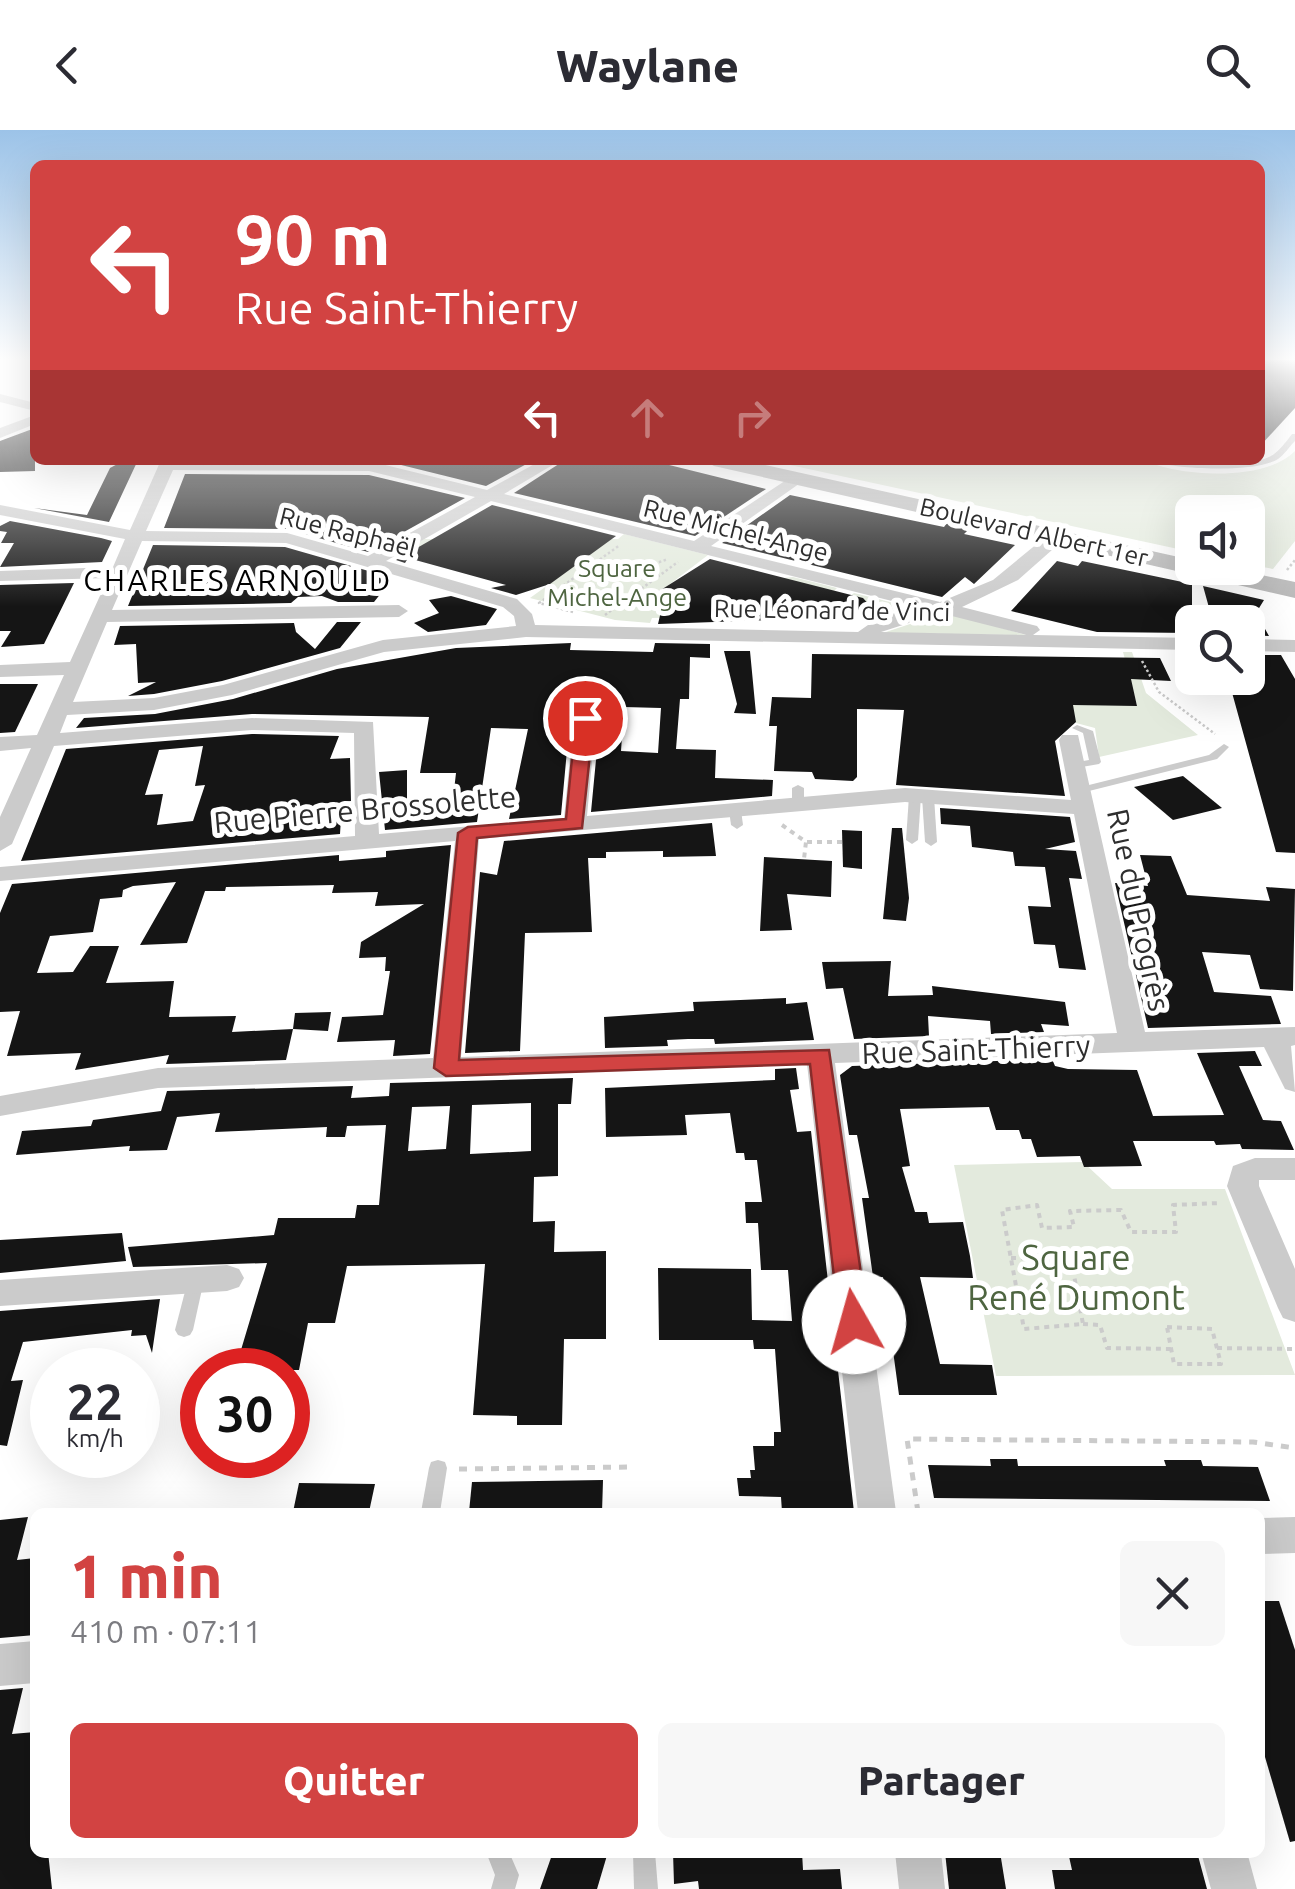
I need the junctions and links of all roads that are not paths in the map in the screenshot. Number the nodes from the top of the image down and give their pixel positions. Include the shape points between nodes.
1 (1289, 442) edge
2 (1275, 458) junction
3 (1265, 459) edge
4 (1265, 461) edge
5 (167, 465) edge
6 (319, 465) edge
7 (544, 465) edge
8 (737, 465) edge
9 (1178, 465) edge
10 (1248, 465) edge
11 (797, 478) junction
12 (492, 494) junction
13 (0, 510) edge
14 (135, 536) junction
15 (1055, 538) junction
16 (698, 547) junction
17 (371, 562) junction
18 (112, 572) junction
19 (0, 576) edge
20 (428, 578) junction
21 (1295, 590) edge
22 (944, 607) junction
23 (399, 611) junction
24 (100, 616) junction
25 (526, 631) junction
26 (862, 638) junction
27 (1052, 642) junction
28 (1175, 644) edge
29 (1265, 645) edge
30 (383, 646) junction
31 (1295, 646) edge
32 (70, 669) junction
33 (0, 671) edge
34 (60, 708) junction
35 (585, 718) dead end
36 (54, 739) junction
37 (0, 744) edge
38 (1224, 747) road end
39 (1084, 768) junction
40 (922, 796) junction
41 (575, 824) junction
42 (468, 833) junction
43 (912, 840) dead end
44 (931, 842) dead end
45 (0, 844) edge
46 (367, 844) junction
47 (0, 874) edge
48 (1284, 1036) edge
49 (1133, 1043) junction
50 (820, 1056) junction
51 (446, 1068) junction
52 (1295, 1082) edge
53 (0, 1106) edge
54 (1295, 1169) edge
55 (211, 1279) joint
56 (0, 1294) edge
57 (1295, 1308) edge
58 (184, 1330) dead end
59 (438, 1468) road end
60 (431, 1508) edge
61 (876, 1508) edge
62 (1265, 1536) edge
63 (1295, 1536) edge
64 (30, 1662) edge
65 (0, 1665) edge
66 (500, 1858) edge
67 (644, 1858) edge
68 (919, 1858) edge
69 (1226, 1858) edge
70 (503, 1889) edge
71 (646, 1889) edge
72 (922, 1889) edge
73 (1234, 1889) edge

1 - 2 lane
2 - 3 lane
2 - 4 lane
5 - 14 street
6 - 12 street, Rue Michel-Ange via 369,466
7 - 12 street
8 - 11 main road, Boulevard Albert 1er
9 - 10 lane
11 - 15 main road, Boulevard Albert 1er
11 - 16 street
12 - 16 street, Rue Michel-Ange
12 - 17 street
13 - 14 street, Rue Raphaël
14 - 17 street, Rue Raphaël via 271,536
14 - 18 street
15 - 21 main road, Boulevard Albert 1er
15 - 22 street via 1018,574
16 - 22 street, Rue Michel-Ange
17 - 20 street, Rue Raphaël
18 - 19 street
18 - 24 street
20 - 23 street
20 - 25 street, Rue Raphaël via 510,603 523,614
22 - 26 street via 879,626
22 - 27 street, Rue Michel-Ange
23 - 24 street
23 - 30 street
24 - 32 street
25 - 26 street, Rue Léonard de Vinci
25 - 30 street, Rue Léonard de Vinci
26 - 27 street, Rue Léonard de Vinci
27 - 28 street, Rue Léonard de Vinci
29 - 31 street
30 - 34 street, Rue Léonard de Vinci via 224,691 154,704
32 - 33 street
32 - 34 street
34 - 36 street
35 - 41 street
36 - 37 street
36 - 45 street
36 - 46 street via 252,724 364,727
38 - 39 lane via 1214,757
39 - 40 street, Rue Pierre Brossolette
39 - 49 street, Rue du Progrès
40 - 41 street, Rue Pierre Brossolette via 798,796 736,818
40 - 43 lane
40 - 44 lane
41 - 42 street, Rue Pierre Brossolette
42 - 46 street, Rue Pierre Brossolette
42 - 51 street
46 - 47 street, Rue Pierre Brossolette
48 - 49 street, Rue Saint-Thierry
48 - 52 street
49 - 50 street, Rue Saint-Thierry
50 - 51 street, Rue Saint-Thierry
50 - 61 street
51 - 53 street, Rue Saint-Thierry via 158,1078
54 - 57 street via 1244,1174
55 - 56 street
55 - 58 lane
59 - 60 lane
62 - 63 street
64 - 65 street
66 - 70 lane via 507,1876
67 - 71 lane
68 - 72 street
69 - 73 street

